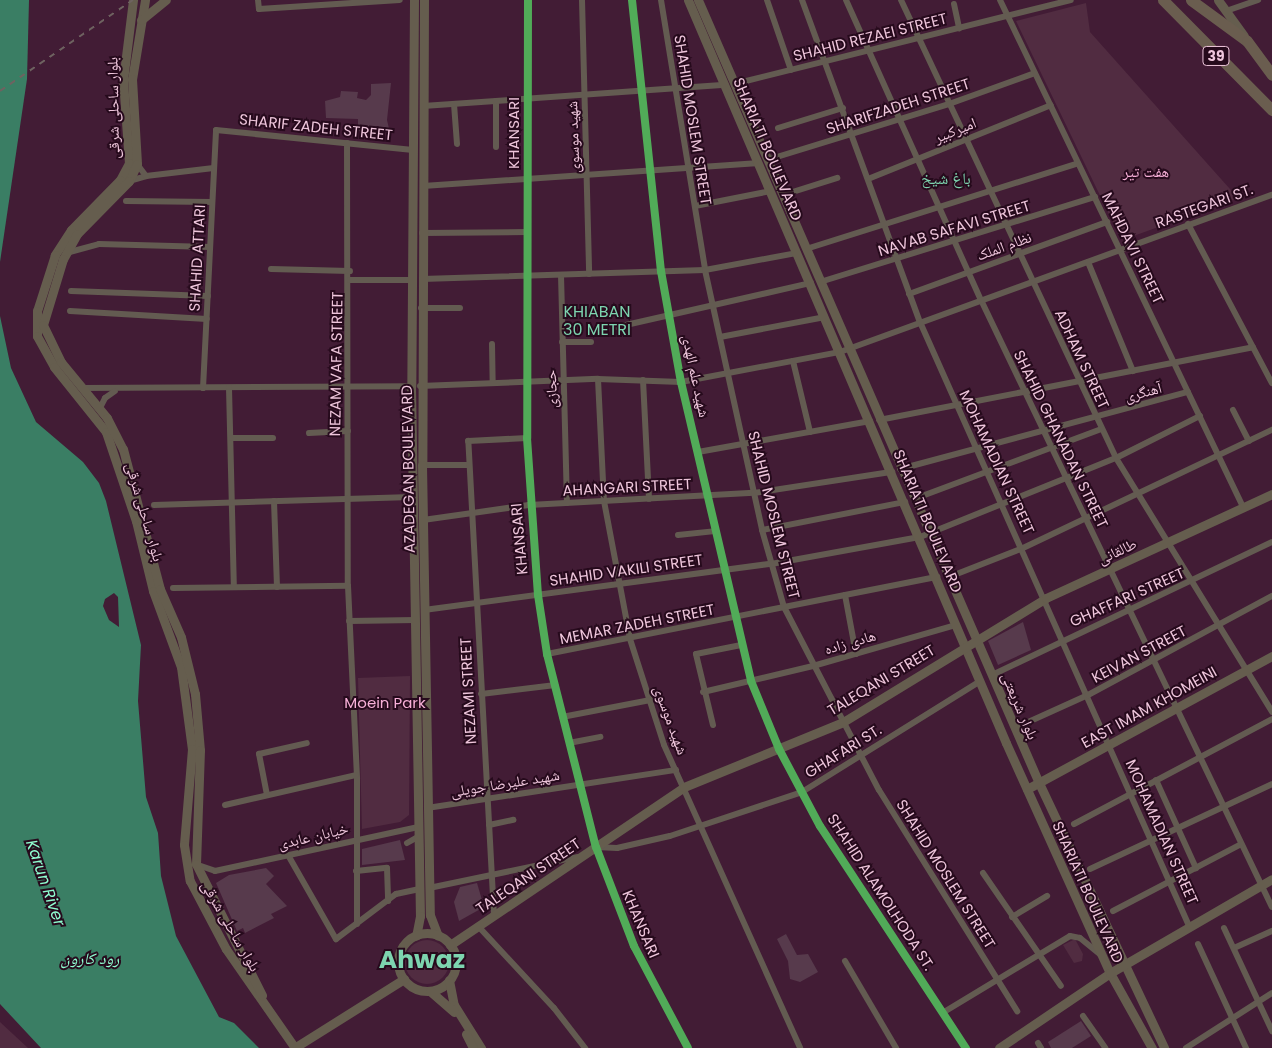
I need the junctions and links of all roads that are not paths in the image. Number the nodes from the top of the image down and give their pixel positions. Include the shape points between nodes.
1 (133, 0) edge
2 (145, 0) edge
3 (166, 0) edge
4 (258, 0) edge
5 (400, 0) edge
6 (414, 0) edge
7 (424, 0) edge
8 (528, 0) edge
9 (582, 0) edge
10 (632, 0) edge
11 (661, 0) edge
12 (688, 0) edge
13 (698, 0) edge
14 (767, 0) edge
15 (802, 0) edge
16 (846, 0) edge
17 (901, 0) edge
18 (1000, 0) edge
19 (1071, 0) edge
20 (1163, 0) edge
21 (1191, 0) edge
22 (1218, 0) edge
23 (1258, 0) edge
24 (954, 4) dead end
25 (1226, 11) junction
26 (1008, 16) junction
27 (130, 20) junction
28 (140, 22) junction
29 (959, 28) junction
30 (919, 38) junction
31 (1248, 41) junction
32 (869, 50) junction
33 (826, 61) junction
34 (791, 70) junction
35 (1035, 73) junction
36 (1272, 75) edge
37 (730, 84) junction
38 (676, 88) junction
39 (642, 90) junction
40 (584, 95) junction
41 (528, 99) junction
42 (496, 101) junction
43 (454, 104) junction
44 (949, 104) junction
45 (423, 106) junction
46 (1051, 106) junction
47 (843, 108) junction
48 (1272, 110) edge
49 (900, 119) junction
50 (778, 128) dead end
51 (216, 130) joint
52 (852, 134) junction
53 (966, 140) junction
54 (347, 143) junction
55 (457, 144) dead end
56 (496, 147) dead end
57 (413, 150) junction
58 (917, 159) junction
59 (763, 161) junction
60 (1078, 163) junction
61 (137, 164) junction
62 (214, 168) junction
63 (688, 168) junction
64 (650, 170) junction
65 (586, 175) junction
66 (146, 176) junction
67 (837, 178) dead end
68 (528, 179) junction
69 (868, 179) junction
70 (129, 181) junction
71 (422, 186) junction
72 (771, 191) junction
73 (990, 191) junction
74 (783, 195) junction
75 (1272, 195) edge
76 (1095, 197) junction
77 (126, 200) dead end
78 (212, 202) junction
79 (695, 206) junction
80 (939, 207) junction
81 (1107, 222) junction
82 (884, 224) junction
83 (1188, 224) junction
84 (1006, 226) junction
85 (528, 232) junction
86 (422, 233) junction
87 (954, 241) junction
88 (210, 247) junction
89 (1120, 250) junction
90 (802, 251) junction
91 (66, 253) junction
92 (1019, 254) junction
93 (412, 255) junction
94 (422, 255) junction
95 (897, 259) junction
96 (1088, 262) junction
97 (271, 269) dead end
98 (705, 270) junction
99 (350, 271) junction
100 (661, 271) junction
101 (968, 272) junction
102 (589, 274) junction
103 (561, 275) junction
104 (527, 276) junction
105 (422, 279) junction
106 (350, 280) junction
107 (412, 280) junction
108 (1032, 282) junction
109 (815, 283) junction
110 (71, 291) dead end
111 (909, 294) junction
112 (208, 296) junction
113 (981, 300) junction
114 (713, 306) junction
115 (421, 308) junction
116 (460, 308) dead end
117 (70, 311) dead end
118 (670, 315) junction
119 (825, 317) junction
120 (207, 319) junction
121 (920, 322) junction
122 (617, 327) dead end
123 (720, 337) junction
124 (562, 342) junction
125 (591, 342) dead end
126 (492, 344) dead end
127 (1253, 347) junction
128 (844, 350) junction
129 (793, 361) junction
130 (1174, 362) junction
131 (1133, 370) junction
132 (728, 374) junction
133 (598, 379) junction
134 (562, 380) junction
135 (643, 380) junction
136 (1078, 381) junction
137 (527, 382) junction
138 (681, 382) junction
139 (1272, 382) edge
140 (492, 383) junction
141 (411, 386) junction
142 (420, 386) junction
143 (348, 387) junction
144 (82, 388) junction
145 (203, 388) junction
146 (230, 388) junction
147 (116, 390) junction
148 (1025, 391) junction
149 (1188, 392) junction
150 (957, 404) junction
151 (100, 408) junction
152 (1233, 410) dead end
153 (1200, 416) junction
154 (1095, 418) junction
155 (875, 420) junction
156 (1101, 429) junction
157 (1272, 430) edge
158 (348, 431) junction
159 (810, 432) junction
160 (1044, 432) junction
161 (309, 433) dead end
162 (232, 438) junction
163 (273, 438) dead end
164 (527, 438) junction
165 (1249, 441) junction
166 (743, 444) junction
167 (1052, 448) junction
168 (978, 449) junction
169 (698, 452) junction
170 (1219, 456) junction
171 (1116, 458) junction
172 (422, 465) junction
173 (469, 465) junction
174 (896, 470) junction
175 (988, 473) junction
176 (1066, 478) junction
177 (754, 493) junction
178 (1272, 494) edge
179 (1136, 495) junction
180 (708, 496) junction
181 (412, 497) junction
182 (649, 498) junction
183 (348, 499) junction
184 (274, 501) junction
185 (604, 501) junction
186 (909, 501) junction
187 (234, 502) junction
188 (568, 503) junction
189 (154, 504) dead end
190 (1003, 504) junction
191 (529, 505) junction
192 (1243, 507) junction
193 (471, 514) junction
194 (1086, 518) junction
195 (423, 520) junction
196 (762, 530) junction
197 (715, 531) junction
198 (678, 535) dead end
199 (925, 536) junction
200 (1272, 542) edge
201 (1165, 543) junction
202 (1023, 548) junction
203 (771, 564) junction
204 (1110, 569) junction
205 (723, 570) junction
206 (937, 577) junction
207 (949, 577) junction
208 (1190, 582) junction
209 (620, 584) junction
210 (348, 586) junction
211 (234, 587) junction
212 (277, 587) junction
213 (174, 588) dead end
214 (538, 595) junction
215 (845, 595) junction
216 (159, 596) junction
217 (1272, 596) edge
218 (1046, 598) junction
219 (476, 603) junction
220 (784, 607) junction
221 (424, 610) junction
222 (1129, 610) junction
223 (734, 617) junction
224 (416, 620) junction
225 (349, 621) junction
226 (956, 625) junction
227 (1218, 626) junction
228 (630, 638) junction
229 (976, 639) junction
230 (1064, 639) junction
231 (741, 645) junction
232 (963, 646) junction
233 (547, 654) junction
234 (856, 654) junction
235 (1272, 656) edge
236 (1153, 660) junction
237 (814, 666) junction
238 (1246, 670) junction
239 (992, 675) junction
240 (751, 681) junction
241 (979, 682) junction
242 (555, 685) junction
243 (703, 692) junction
244 (481, 694) junction
245 (1088, 695) junction
246 (650, 700) junction
247 (1176, 708) junction
248 (1272, 712) edge
249 (562, 717) junction
250 (1272, 719) edge
251 (843, 722) junction
252 (713, 725) dead end
253 (1014, 728) junction
254 (600, 737) dead end
255 (307, 743) dead end
256 (569, 743) junction
257 (1110, 744) junction
258 (779, 749) junction
259 (861, 756) junction
260 (1200, 757) junction
261 (676, 770) junction
262 (356, 775) junction
263 (1156, 780) junction
264 (1039, 783) junction
265 (579, 784) junction
266 (1272, 784) edge
267 (684, 787) junction
268 (1027, 789) junction
269 (802, 792) junction
270 (1131, 793) junction
271 (267, 795) junction
272 (487, 799) junction
273 (225, 804) dead end
274 (1223, 806) junction
275 (427, 808) junction
276 (513, 820) dead end
277 (1074, 824) dead end
278 (489, 825) junction
279 (702, 826) junction
280 (1178, 828) junction
281 (418, 832) junction
282 (356, 839) junction
283 (1152, 841) junction
284 (407, 843) dead end
285 (1241, 844) junction
286 (596, 846) junction
287 (288, 855) junction
288 (581, 856) junction
289 (196, 864) junction
290 (1196, 868) junction
291 (1090, 869) dead end
292 (356, 870) junction
293 (215, 871) junction
294 (983, 874) dead end
295 (491, 875) junction
296 (1272, 879) edge
297 (1170, 882) junction
298 (1262, 885) junction
299 (429, 888) junction
300 (419, 889) junction
301 (207, 891) junction
302 (1047, 896) dead end
303 (388, 901) junction
304 (1272, 907) edge
305 (1113, 911) dead end
306 (494, 916) junction
307 (1012, 916) junction
308 (357, 924) junction
309 (478, 926) junction
310 (1189, 926) junction
311 (1224, 928) dead end
312 (1272, 931) edge
313 (416, 936) junction
314 (438, 936) junction
315 (1198, 944) dead end
316 (450, 945) junction
317 (1234, 948) junction
318 (1038, 956) junction
319 (1103, 957) junction
320 (845, 961) dead end
321 (1124, 964) junction
322 (1110, 973) junction
323 (404, 980) junction
324 (450, 980) junction
325 (998, 980) junction
326 (1061, 986) dead end
327 (430, 991) junction
328 (1272, 992) edge
329 (1258, 1001) junction
330 (1017, 1011) dead end
331 (944, 1012) junction
332 (1083, 1016) dead end
333 (1232, 1018) junction
334 (1271, 1026) edge
335 (303, 1044) edge
336 (295, 1048) edge
337 (473, 1048) edge
338 (481, 1048) edge
339 (585, 1048) edge
340 (688, 1048) edge
341 (800, 1048) edge
342 (896, 1048) edge
343 (966, 1048) edge
344 (999, 1048) edge
345 (1105, 1048) edge
346 (1152, 1048) edge
347 (1164, 1048) edge
348 (1186, 1048) edge
349 (1246, 1048) edge

1 - 27 main road, بلوار ساحلی شرقی
2 - 28 main road, بلوار ساحلی شرقی
3 - 28 main road
4 - 5 street via 259,9
6 - 57 main road, AZADEGAN BOULEVARD
7 - 45 main road, AZADEGAN BOULEVARD
8 - 41 street, KHANSARI
9 - 40 street, شهید موسوی
10 - 39 street, شهید علم الهدی
11 - 38 street, SHAHID MOSLEM STREET
12 - 37 main road, SHARIATI BOULEVARD
13 - 37 main road, SHARIATI BOULEVARD
14 - 34 street
15 - 33 street, MOHAMADIAN STREET
16 - 32 street, SHAHID GHANADAN STREET
17 - 30 street, ADHAM STREET
18 - 26 street, MAHDAVI STREET
19 - 26 street, SHAHID REZAEI STREET
20 - 48 highway, 39
21 - 31 highway, 39
22 - 25 main road
23 - 25 street
24 - 29 street
25 - 31 main road
26 - 29 street, SHAHID REZAEI STREET
26 - 35 street, MAHDAVI STREET
27 - 28 main road
27 - 216 main road, بلوار ساحلی شرقی via 123,80 129,163 120,180 71,230 55,255 35,326 54,367 106,432
28 - 61 main road, بلوار ساحلی شرقی via 132,79
29 - 30 street, SHAHID REZAEI STREET
30 - 32 street, SHAHID REZAEI STREET
30 - 44 street, ADHAM STREET
31 - 36 highway, 39
32 - 33 street, SHAHID REZAEI STREET
32 - 49 street, SHAHID GHANADAN STREET
33 - 34 street, SHAHID REZAEI STREET
33 - 47 street, MOHAMADIAN STREET
34 - 37 street, SHAHID REZAEI STREET
35 - 44 street, SHARIFZADEH STREET
35 - 46 street, MAHDAVI STREET
37 - 38 street, SHAHID REZAEI STREET
37 - 59 main road, SHARIATI BOULEVARD
38 - 39 street, SHAHID REZAEI STREET
38 - 63 street, SHAHID MOSLEM STREET
39 - 40 street, SHAHID REZAEI STREET
39 - 64 street, شهید علم الهدی
40 - 41 street, SHAHID REZAEI STREET
40 - 65 street, شهید موسوی
41 - 42 street, SHAHID REZAEI STREET
41 - 68 street, KHANSARI
42 - 43 street, SHAHID REZAEI STREET
42 - 56 street
43 - 45 street, SHAHID REZAEI STREET
43 - 55 street
44 - 49 street, SHARIFZADEH STREET
44 - 53 street, ADHAM STREET
45 - 71 main road, AZADEGAN BOULEVARD
46 - 53 street, امیرکبیر
46 - 60 street, MAHDAVI STREET
47 - 50 street
47 - 52 street, MOHAMADIAN STREET
49 - 52 street, SHARIFZADEH STREET
49 - 58 street, SHAHID GHANADAN STREET
51 - 54 street, SHARIF ZADEH STREET
51 - 62 street, SHAHID ATTARI
52 - 59 street, SHARIFZADEH STREET
52 - 69 street, MOHAMADIAN STREET
53 - 58 street, امیرکبیر
53 - 73 street, ADHAM STREET
54 - 57 street, SHARIF ZADEH STREET
54 - 99 street, NEZAM VAFA STREET
57 - 93 main road, AZADEGAN BOULEVARD
58 - 69 street, امیرکبیر
58 - 80 street, SHAHID GHANADAN STREET
59 - 63 street, SHARIFZADEH STREET
59 - 72 main road, SHARIATI BOULEVARD
59 - 74 main road, SHARIATI BOULEVARD
60 - 73 street
60 - 76 street, MAHDAVI STREET
61 - 66 street
61 - 70 main road, بلوار ساحلی شرقی
62 - 66 street
62 - 78 street, SHAHID ATTARI
63 - 64 street, SHARIFZADEH STREET
63 - 79 street, SHAHID MOSLEM STREET
64 - 65 street, SHARIFZADEH STREET
64 - 100 street, شهید علم الهدی
65 - 68 street, SHARIFZADEH STREET
65 - 102 street, شهید موسوی
66 - 70 street
67 - 74 street
68 - 71 street, SHARIFZADEH STREET
68 - 85 street, KHANSARI
69 - 82 street, MOHAMADIAN STREET
70 - 91 main road, بلوار ساحلی شرقی via 95,214
71 - 86 main road, AZADEGAN BOULEVARD
72 - 79 street
72 - 90 main road, SHARIATI BOULEVARD
73 - 80 street
73 - 84 street, ADHAM STREET
74 - 90 main road, SHARIATI BOULEVARD
75 - 83 street, RASTEGARI ST.
76 - 81 street, MAHDAVI STREET
76 - 84 street, NAVAB SAFAVI STREET
77 - 78 street
78 - 88 street, SHAHID ATTARI
79 - 98 street, SHAHID MOSLEM STREET
80 - 82 street
80 - 87 street, SHAHID GHANADAN STREET
81 - 89 street, MAHDAVI STREET
81 - 92 street, نظام الملک
82 - 90 street
82 - 95 street, MOHAMADIAN STREET
83 - 89 street, RASTEGARI ST.
83 - 127 street
84 - 87 street, NAVAB SAFAVI STREET
84 - 92 street, ADHAM STREET
85 - 86 street
85 - 104 street, KHANSARI
86 - 94 main road, AZADEGAN BOULEVARD
87 - 95 street, NAVAB SAFAVI STREET
87 - 101 street, SHAHID GHANADAN STREET
88 - 91 street via 99,244
88 - 112 street, SHAHID ATTARI
89 - 96 street, RASTEGARI ST.
89 - 130 street, MAHDAVI STREET
90 - 98 street
90 - 109 main road, SHARIATI BOULEVARD
91 - 144 main road, بلوار ساحلی شرقی via 52,286 43,325 50,345
92 - 101 street, نظام الملک
92 - 108 street, ADHAM STREET
93 - 94 main road
93 - 107 main road, AZADEGAN BOULEVARD
94 - 105 main road, AZADEGAN BOULEVARD
95 - 109 street, NAVAB SAFAVI STREET
95 - 111 street, MOHAMADIAN STREET
96 - 108 street, RASTEGARI ST.
96 - 131 street
97 - 99 street
98 - 100 street
98 - 114 street, SHAHID MOSLEM STREET
99 - 106 street, NEZAM VAFA STREET
100 - 102 street
100 - 118 street, شهید علم الهدی
101 - 111 street, نظام الملک
101 - 113 street, SHAHID GHANADAN STREET
102 - 103 street
103 - 104 street
103 - 124 street, حجازی
104 - 105 street
104 - 137 street, KHANSARI
105 - 115 main road, AZADEGAN BOULEVARD
106 - 107 street
106 - 143 street, NEZAM VAFA STREET
107 - 141 main road, AZADEGAN BOULEVARD
108 - 113 street, RASTEGARI ST.
108 - 136 street, ADHAM STREET
109 - 114 street, NAVAB SAFAVI STREET
109 - 119 main road, SHARIATI BOULEVARD
109 - 128 main road, SHARIATI BOULEVARD
110 - 112 street
111 - 121 street, MOHAMADIAN STREET
112 - 120 street, SHAHID ATTARI
113 - 121 street, RASTEGARI ST.
113 - 148 street, SHAHID GHANADAN STREET
114 - 118 street, NAVAB SAFAVI STREET
114 - 123 street, SHAHID MOSLEM STREET
115 - 116 street
115 - 142 main road, AZADEGAN BOULEVARD
117 - 120 street
118 - 122 street, NAVAB SAFAVI STREET
118 - 138 street, شهید علم الهدی
119 - 123 street
119 - 128 main road, SHARIATI BOULEVARD
120 - 145 street, SHAHID ATTARI
121 - 128 street, RASTEGARI ST.
121 - 150 street, MOHAMADIAN STREET
123 - 132 street, SHAHID MOSLEM STREET
124 - 125 street
124 - 134 street, حجازی
126 - 140 street
127 - 130 street
127 - 139 street
128 - 129 street, RASTEGARI ST.
128 - 155 main road, SHARIATI BOULEVARD
129 - 132 street, RASTEGARI ST.
129 - 159 street
130 - 131 street
130 - 149 street, MAHDAVI STREET
131 - 136 street
132 - 138 street, RASTEGARI ST.
132 - 166 street, SHAHID MOSLEM STREET
133 - 134 street, RASTEGARI ST.
133 - 135 street, RASTEGARI ST.
133 - 185 street, شهید موسوی
134 - 137 street, RASTEGARI ST.
134 - 188 street, حجازی
135 - 138 street, RASTEGARI ST.
135 - 182 street
136 - 148 street
136 - 154 street, ADHAM STREET
137 - 140 street, RASTEGARI ST.
137 - 164 street, KHANSARI
138 - 169 street, شهید علم الهدی
140 - 142 street, RASTEGARI ST.
141 - 143 street
141 - 181 main road, AZADEGAN BOULEVARD
142 - 172 main road, AZADEGAN BOULEVARD
143 - 146 street
143 - 158 street, NEZAM VAFA STREET
144 - 147 street
144 - 151 main road, بلوار ساحلی شرقی
145 - 146 street
145 - 147 street
146 - 162 street
147 - 151 street via 105,398
148 - 150 street
148 - 160 street, SHAHID GHANADAN STREET
149 - 153 street, MAHDAVI STREET
149 - 154 street, آهنگری
150 - 155 street
150 - 168 street, MOHAMADIAN STREET
151 - 216 main road, بلوار ساحلی شرقی via 123,449
152 - 165 street
153 - 170 street, MAHDAVI STREET
153 - 171 street, SHAHID VAKILI STREET
154 - 156 street, ADHAM STREET
154 - 160 street, آهنگری
155 - 159 street
155 - 174 main road, SHARIATI BOULEVARD
156 - 167 street
156 - 171 street, ADHAM STREET
157 - 165 street
158 - 161 street
158 - 183 street, NEZAM VAFA STREET
159 - 166 street
160 - 167 street, SHAHID GHANADAN STREET
160 - 168 street, آهنگری
162 - 163 street
162 - 187 street
164 - 173 street, NEZAMI STREET via 468,441
164 - 191 street, KHANSARI
165 - 170 street
166 - 169 street
166 - 177 street, SHAHID MOSLEM STREET
167 - 175 street
167 - 176 street, SHAHID GHANADAN STREET
168 - 174 street, آهنگری
168 - 175 street, MOHAMADIAN STREET
169 - 180 street, شهید علم الهدی
170 - 179 street
170 - 192 street, MAHDAVI STREET
171 - 176 street, SHAHID VAKILI STREET
171 - 179 street, ADHAM STREET
172 - 173 street
172 - 195 main road, AZADEGAN BOULEVARD
173 - 193 street, NEZAMI STREET
174 - 177 street, AHANGARI STREET
174 - 186 main road, SHARIATI BOULEVARD
175 - 186 street
175 - 190 street, MOHAMADIAN STREET
176 - 190 street, SHAHID VAKILI STREET
176 - 194 street, SHAHID GHANADAN STREET
177 - 180 street, AHANGARI STREET
177 - 196 street, SHAHID MOSLEM STREET
178 - 192 main road, طالقانی
179 - 194 street
179 - 201 street, ADHAM STREET
180 - 182 street, AHANGARI STREET
180 - 197 street, شهید علم الهدی
181 - 183 street
181 - 224 main road, AZADEGAN BOULEVARD
182 - 185 street, AHANGARI STREET
183 - 184 street
183 - 210 street, NEZAM VAFA STREET
184 - 187 street
184 - 212 street
185 - 188 street, AHANGARI STREET
185 - 209 street, شهید موسوی
186 - 196 street
186 - 199 main road, SHARIATI BOULEVARD
187 - 189 street
187 - 211 street
188 - 191 street, AHANGARI STREET
190 - 199 street, SHAHID VAKILI STREET
190 - 202 street, MOHAMADIAN STREET
191 - 193 street, AHANGARI STREET
191 - 214 street, KHANSARI
192 - 201 main road, طالقانی
193 - 195 street, AHANGARI STREET
193 - 219 street, NEZAMI STREET
194 - 202 street
194 - 204 street, SHAHID GHANADAN STREET
195 - 221 main road, AZADEGAN BOULEVARD
196 - 203 street, SHAHID MOSLEM STREET
197 - 198 street
197 - 205 street, شهید علم الهدی
199 - 203 street, SHAHID VAKILI STREET
199 - 206 main road, SHARIATI BOULEVARD
199 - 207 main road, SHARIATI BOULEVARD
200 - 208 street, GHAFFARI STREET
201 - 204 main road, طالقانی
201 - 208 street, ADHAM STREET
202 - 207 street
202 - 218 street, MOHAMADIAN STREET
203 - 205 street, SHAHID VAKILI STREET
203 - 220 street, SHAHID MOSLEM STREET
204 - 218 main road, طالقانی
204 - 222 street, SHAHID GHANADAN STREET
205 - 209 street, SHAHID VAKILI STREET
205 - 223 street, شهید علم الهدی
206 - 215 street, MEMAR ZADEH STREET
206 - 226 main road, SHARIATI BOULEVARD
207 - 229 main road, SHARIATI BOULEVARD
208 - 222 street, GHAFFARI STREET
208 - 227 street, ADHAM STREET
209 - 214 street, SHAHID VAKILI STREET
209 - 228 street, شهید موسوی
210 - 212 street
210 - 225 street, NEZAM VAFA STREET
211 - 212 street
211 - 213 street
214 - 219 street, SHAHID VAKILI STREET
214 - 233 street, KHANSARI
215 - 220 street, MEMAR ZADEH STREET
215 - 234 street
216 - 289 main road, بلوار ساحلی شرقی via 181,637 195,694 200,750
216 - 336 main road, بلوار ساحلی شرقی via 188,698 192,749 184,846 190,881 226,949
217 - 227 street, KEIVAN STREET
218 - 229 main road, طالقانی
218 - 230 street, MOHAMADIAN STREET
219 - 221 street, SHAHID VAKILI STREET
219 - 244 street, NEZAMI STREET
220 - 223 street, MEMAR ZADEH STREET
220 - 237 street, SHAHID MOSLEM STREET
221 - 275 main road, AZADEGAN BOULEVARD
222 - 230 street, GHAFFARI STREET
222 - 236 street, SHAHID GHANADAN STREET
223 - 228 street, MEMAR ZADEH STREET
223 - 231 street, شهید علم الهدی
224 - 225 street
224 - 281 main road, AZADEGAN BOULEVARD
225 - 262 street, NEZAM VAFA STREET
226 - 232 main road, SHARIATI BOULEVARD
226 - 234 street, هادی زاده
227 - 236 street, KEIVAN STREET
227 - 238 street, ADHAM STREET
228 - 233 street, MEMAR ZADEH STREET
228 - 246 street, شهید موسوی
229 - 232 main road, TALEQANI STREET
229 - 239 main road, بلوار شریعتی
230 - 239 street, GHAFFARI STREET
230 - 245 street, MOHAMADIAN STREET
231 - 240 street, شهید علم الهدی
231 - 243 street via 696,654
232 - 241 main road, SHARIATI BOULEVARD
232 - 251 main road, TALEQANI STREET
233 - 242 street, KHANSARI
234 - 237 street, هادی زاده
235 - 238 main road, EAST IMAM KHOMEINI
236 - 245 street, KEIVAN STREET
236 - 247 street, SHAHID GHANADAN STREET
237 - 240 street, هادی زاده
237 - 251 street, SHAHID MOSLEM STREET
238 - 247 main road, EAST IMAM KHOMEINI
238 - 248 street, ADHAM STREET
239 - 253 main road, بلوار شریعتی
240 - 243 street, هادی زاده
240 - 258 street, شهید علم الهدی
241 - 259 street, GHAFARI ST.
241 - 268 main road, SHARIATI BOULEVARD
242 - 244 street
242 - 249 street, KHANSARI
243 - 252 street
244 - 272 street, NEZAMI STREET
245 - 253 street, KEIVAN STREET
245 - 257 street, MOHAMADIAN STREET
246 - 249 street
246 - 261 street, شهید موسوی
247 - 257 main road, EAST IMAM KHOMEINI
247 - 260 street, SHAHID GHANADAN STREET
249 - 256 street, KHANSARI
250 - 260 street
251 - 258 main road, TALEQANI STREET
251 - 259 street, SHAHID MOSLEM STREET
253 - 264 main road, بلوار شریعتی
254 - 256 street
255 - 271 street via 259,754
256 - 265 street, KHANSARI
257 - 264 main road, EAST IMAM KHOMEINI
257 - 270 street, MOHAMADIAN STREET
258 - 267 main road, TALEQANI STREET
258 - 269 street, SHAHID ALAMOLHODA ST.
259 - 269 street, GHAFARI ST.
259 - 325 street, SHAHID MOSLEM STREET
260 - 263 street
260 - 274 street, SHAHID GHANADAN STREET
261 - 265 street, شهید علیرضا جویلی
261 - 267 street, شهید موسوی
262 - 271 street
262 - 282 street, NEZAM VAFA STREET
263 - 270 street
263 - 280 street
264 - 268 main road, EAST IMAM KHOMEINI
264 - 321 main road, SHARIATI BOULEVARD
265 - 272 street, شهید علیرضا جویلی
265 - 286 street, KHANSARI
266 - 274 street
267 - 279 street, شهید موسوی
267 - 286 main road, TALEQANI STREET
268 - 319 main road, SHARIATI BOULEVARD
269 - 279 street, GHAFARI ST.
269 - 331 street, SHAHID ALAMOLHODA ST. via 820,826
270 - 277 street
270 - 283 street, MOHAMADIAN STREET
271 - 273 street
272 - 275 street, شهید علیرضا جویلی
272 - 278 street, NEZAMI STREET
274 - 280 street
274 - 285 street, SHAHID GHANADAN STREET
275 - 299 main road, AZADEGAN BOULEVARD
276 - 278 street
278 - 295 street, NEZAMI STREET
279 - 286 street, GHAFARI ST. via 617,848
279 - 341 street, شهید موسوی
280 - 283 street
280 - 290 street
281 - 282 street, خیابان عابدی
281 - 284 street
281 - 300 main road, AZADEGAN BOULEVARD
282 - 287 street, خیابان عابدی
282 - 292 street, NEZAM VAFA STREET
283 - 291 street
283 - 297 street, MOHAMADIAN STREET
285 - 290 street
285 - 298 street, SHAHID GHANADAN STREET
286 - 288 main road, TALEQANI STREET
286 - 340 street, KHANSARI via 634,946
287 - 293 street, خیابان عابدی
287 - 308 street via 336,939
288 - 295 street
288 - 306 main road, TALEQANI STREET
289 - 293 street
289 - 301 main road, بلوار ساحلی شرقی
290 - 297 street
292 - 303 street via 387,868
292 - 308 street, NEZAM VAFA STREET
293 - 301 street via 208,880
294 - 307 street
295 - 299 street
295 - 306 street, NEZAMI STREET
296 - 298 main road
297 - 305 street
297 - 310 street, MOHAMADIAN STREET
298 - 304 street, SHAHID GHANADAN STREET
298 - 310 main road
299 - 314 main road, AZADEGAN BOULEVARD via 430,915
300 - 303 street
300 - 313 main road, AZADEGAN BOULEVARD
301 - 335 main road, بلوار ساحلی شرقی via 262,994
302 - 307 street
303 - 308 street
306 - 309 main road, TALEQANI STREET
307 - 318 street
309 - 316 main road, TALEQANI STREET
309 - 339 street via 554,1008
310 - 321 main road
311 - 317 street
312 - 317 street
313 - 314 main road
313 - 323 main road via 404,944 398,958
314 - 316 main road
315 - 333 street
316 - 324 main road via 455,966
317 - 329 street
318 - 319 street via 1075,936
318 - 325 street
318 - 326 street
319 - 322 main road, SHARIATI BOULEVARD
320 - 342 street
321 - 322 main road
321 - 347 main road, SHARIATI BOULEVARD
322 - 344 main road
322 - 346 main road, SHARIATI BOULEVARD
323 - 327 main road via 416,989
323 - 335 main road
324 - 327 main road
324 - 338 main road via 454,1005
325 - 330 street, SHAHID MOSLEM STREET
325 - 331 street
327 - 337 main road via 451,1007
328 - 329 street
329 - 333 street
329 - 334 street
331 - 343 street, SHAHID ALAMOLHODA ST.
332 - 345 street
333 - 348 street
333 - 349 street
335 - 336 main road

